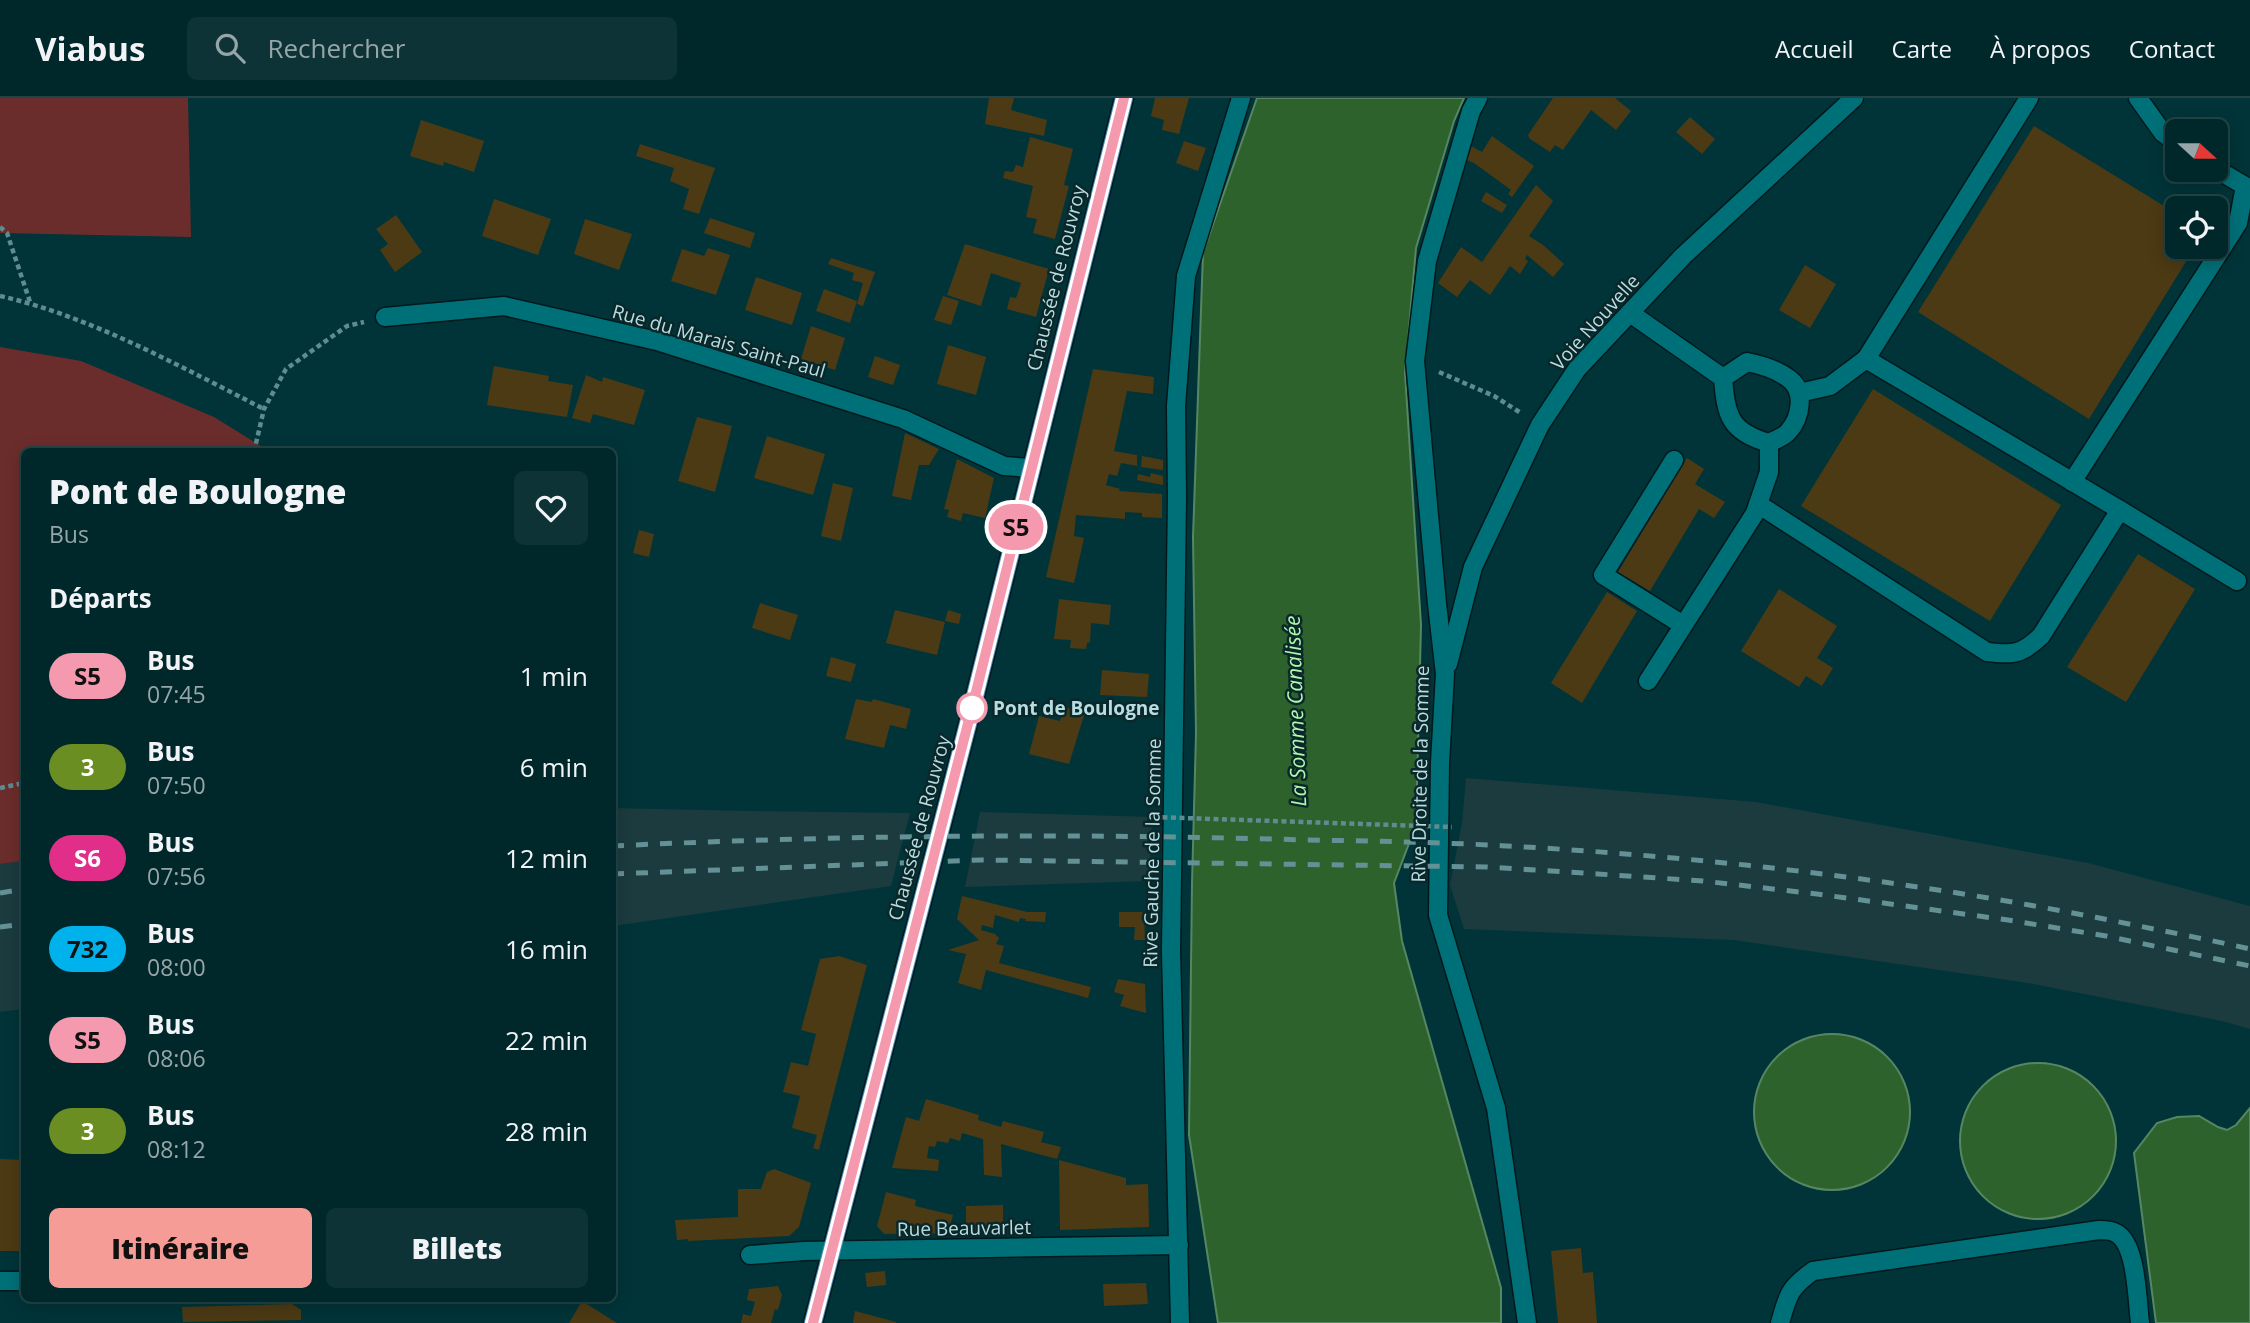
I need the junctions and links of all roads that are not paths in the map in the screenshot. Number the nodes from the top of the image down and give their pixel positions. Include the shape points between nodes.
1 (1124, 98) edge
2 (1241, 98) edge
3 (1478, 98) edge
4 (1854, 98) edge
5 (2029, 98) edge
6 (2138, 98) edge
7 (2165, 134) edge
8 (2228, 176) edge
9 (2247, 186) edge
10 (1630, 313) junction
11 (385, 317) road end
12 (1866, 359) junction
13 (1723, 378) junction
14 (1799, 393) junction
15 (1769, 443) junction
16 (1674, 460) dead end
17 (1030, 468) junction
18 (2072, 482) junction
19 (1758, 504) junction
20 (2120, 510) junction
21 (2237, 581) dead end
22 (1683, 625) junction
23 (1445, 674) junction
24 (1647, 681) dead end
25 (1179, 1245) junction
26 (831, 1251) junction
27 (750, 1255) dead end
28 (0, 1281) edge
29 (21, 1281) edge
30 (813, 1323) edge
31 (1180, 1323) edge
32 (1527, 1323) edge
33 (1780, 1323) edge
34 (2140, 1323) edge

1 - 17 main road, Chaussée de Rouvroy
2 - 25 street, Rive Gauche de la Somme via 1186,276 1176,406 1171,951
3 - 23 street, Rive Droite de la Somme via 1427,261 1415,361
4 - 10 street, Voie Nouvelle via 1683,256
5 - 12 street
6 - 7 street
8 - 9 street
9 - 18 street via 2238,222
10 - 13 street
10 - 23 street, Voie Nouvelle via 1577,369 1540,425 1473,567
11 - 17 street, Rue du Marais Saint-Paul via 504,306 657,341 904,419 1004,466
12 - 14 street via 1830,386
12 - 18 street
13 - 14 street via 1747,362 1791,379
13 - 15 street via 1725,405 1733,425 1750,438
14 - 15 street via 1800,414 1787,433
15 - 19 street via 1769,472
16 - 22 street via 1603,575
17 - 26 main road, Chaussée de Rouvroy
18 - 20 street
19 - 20 street via 1987,652 2010,655 2028,649 2041,636
19 - 22 street
20 - 21 street
22 - 24 street
23 - 32 street, Rive Droite de la Somme via 1438,915 1496,1108
25 - 26 street, Rue Beauvarlet
25 - 31 street, Rive Gauche de la Somme
26 - 27 street, Rue Beauvarlet
26 - 30 main road, Chaussée de Rouvroy
28 - 29 street
33 - 34 street via 1788,1295 1813,1271 2099,1230 2115,1231 2131,1252

